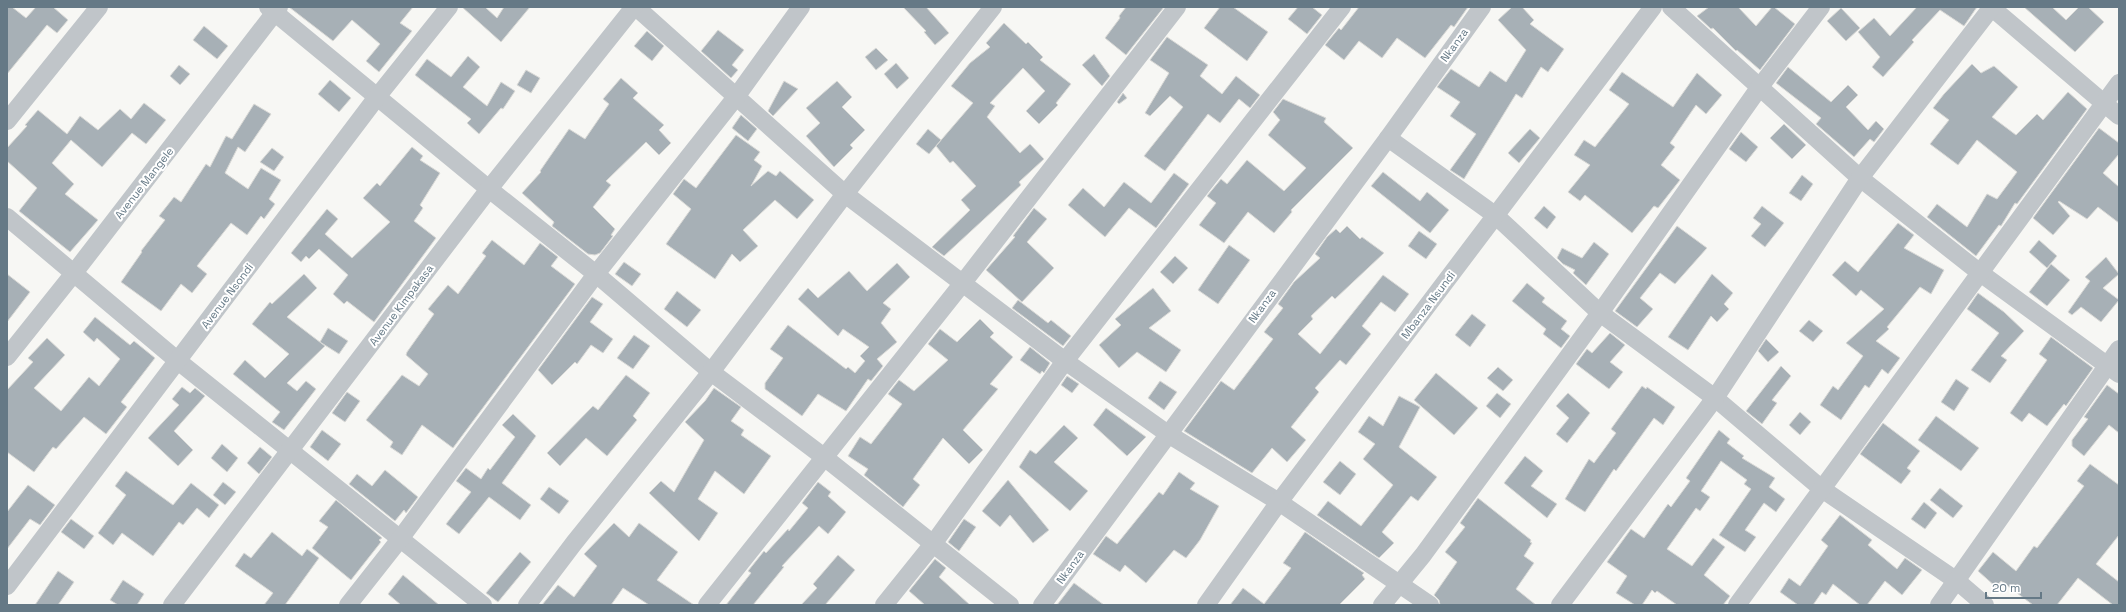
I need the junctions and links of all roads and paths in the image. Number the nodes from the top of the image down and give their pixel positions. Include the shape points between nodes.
1 (99, 7) edge
2 (449, 7) edge
3 (635, 7) edge
4 (801, 7) edge
5 (993, 7) edge
6 (1177, 7) edge
7 (1342, 7) edge
8 (1482, 7) edge
9 (1653, 7) edge
10 (1671, 7) edge
11 (1821, 7) edge
12 (1991, 7) edge
13 (274, 9) edge
14 (2119, 83) edge
15 (1759, 88) junction
16 (377, 97) junction
17 (736, 97) junction
18 (2103, 104) junction
19 (2119, 116) edge
20 (7, 121) edge
21 (1388, 138) junction
22 (1860, 178) junction
23 (489, 189) junction
24 (845, 194) junction
25 (1495, 215) junction
26 (7, 217) edge
27 (1979, 272) junction
28 (74, 273) junction
29 (596, 274) junction
30 (962, 284) junction
31 (1600, 313) junction
32 (2119, 349) edge
33 (7, 357) edge
34 (178, 361) junction
35 (1065, 362) junction
36 (2113, 369) edge
37 (711, 372) junction
38 (1715, 398) junction
39 (1168, 434) junction
40 (290, 450) junction
41 (824, 457) junction
42 (1822, 489) junction
43 (1279, 502) junction
44 (400, 539) junction
45 (933, 544) junction
46 (1957, 581) junction
47 (1398, 584) junction
48 (7, 586) edge
49 (172, 605) edge
50 (348, 605) edge
51 (482, 605) edge
52 (527, 605) edge
53 (707, 605) edge
54 (884, 605) edge
55 (1010, 605) edge
56 (1042, 605) edge
57 (1206, 605) edge
58 (1382, 605) edge
59 (1430, 605) edge
60 (1560, 605) edge
61 (1737, 605) edge
62 (1939, 605) edge
63 (1985, 605) edge

1 - 20 street
2 - 16 street, Avenue Nsondi
3 - 17 street
3 - 23 street, Avenue Kimpakasa
4 - 17 street
5 - 24 street
6 - 30 street
7 - 35 street
8 - 21 street, Nkanza
9 - 25 street, Mbanza Nsundi
10 - 15 street
11 - 15 street
12 - 18 street
12 - 22 street
13 - 16 street
13 - 28 street, Avenue Mangele
14 - 18 street
15 - 22 street
15 - 31 street
16 - 23 street
16 - 34 street, Avenue Nsondi
17 - 24 street
17 - 29 street
18 - 19 street
18 - 27 street
21 - 25 street
21 - 39 street, Nkanza
22 - 27 street
22 - 38 street
23 - 29 street
23 - 40 street, Avenue Kimpakasa
24 - 30 street
24 - 37 street
25 - 31 street
25 - 43 street, Mbanza Nsundi
26 - 28 street
27 - 36 street
27 - 42 street
28 - 33 street, Avenue Mangele
28 - 34 street
29 - 37 street
29 - 44 street
30 - 35 street
30 - 41 street
31 - 38 street
31 - 47 street via 1423,555
32 - 36 street
34 - 40 street
34 - 48 street, Avenue Nsondi
35 - 39 street
35 - 45 street
36 - 46 street
37 - 41 street
37 - 52 street
38 - 42 street
38 - 60 street
39 - 43 street
39 - 56 street, Nkanza
40 - 44 street
40 - 49 street, Avenue Kimpakasa
41 - 45 street
41 - 53 street
42 - 46 street
42 - 61 street
43 - 47 street
43 - 57 street, Mbanza Nsundi
44 - 50 street
44 - 51 street
45 - 54 street
45 - 55 street
46 - 62 street
46 - 63 street
47 - 58 street
47 - 59 street

